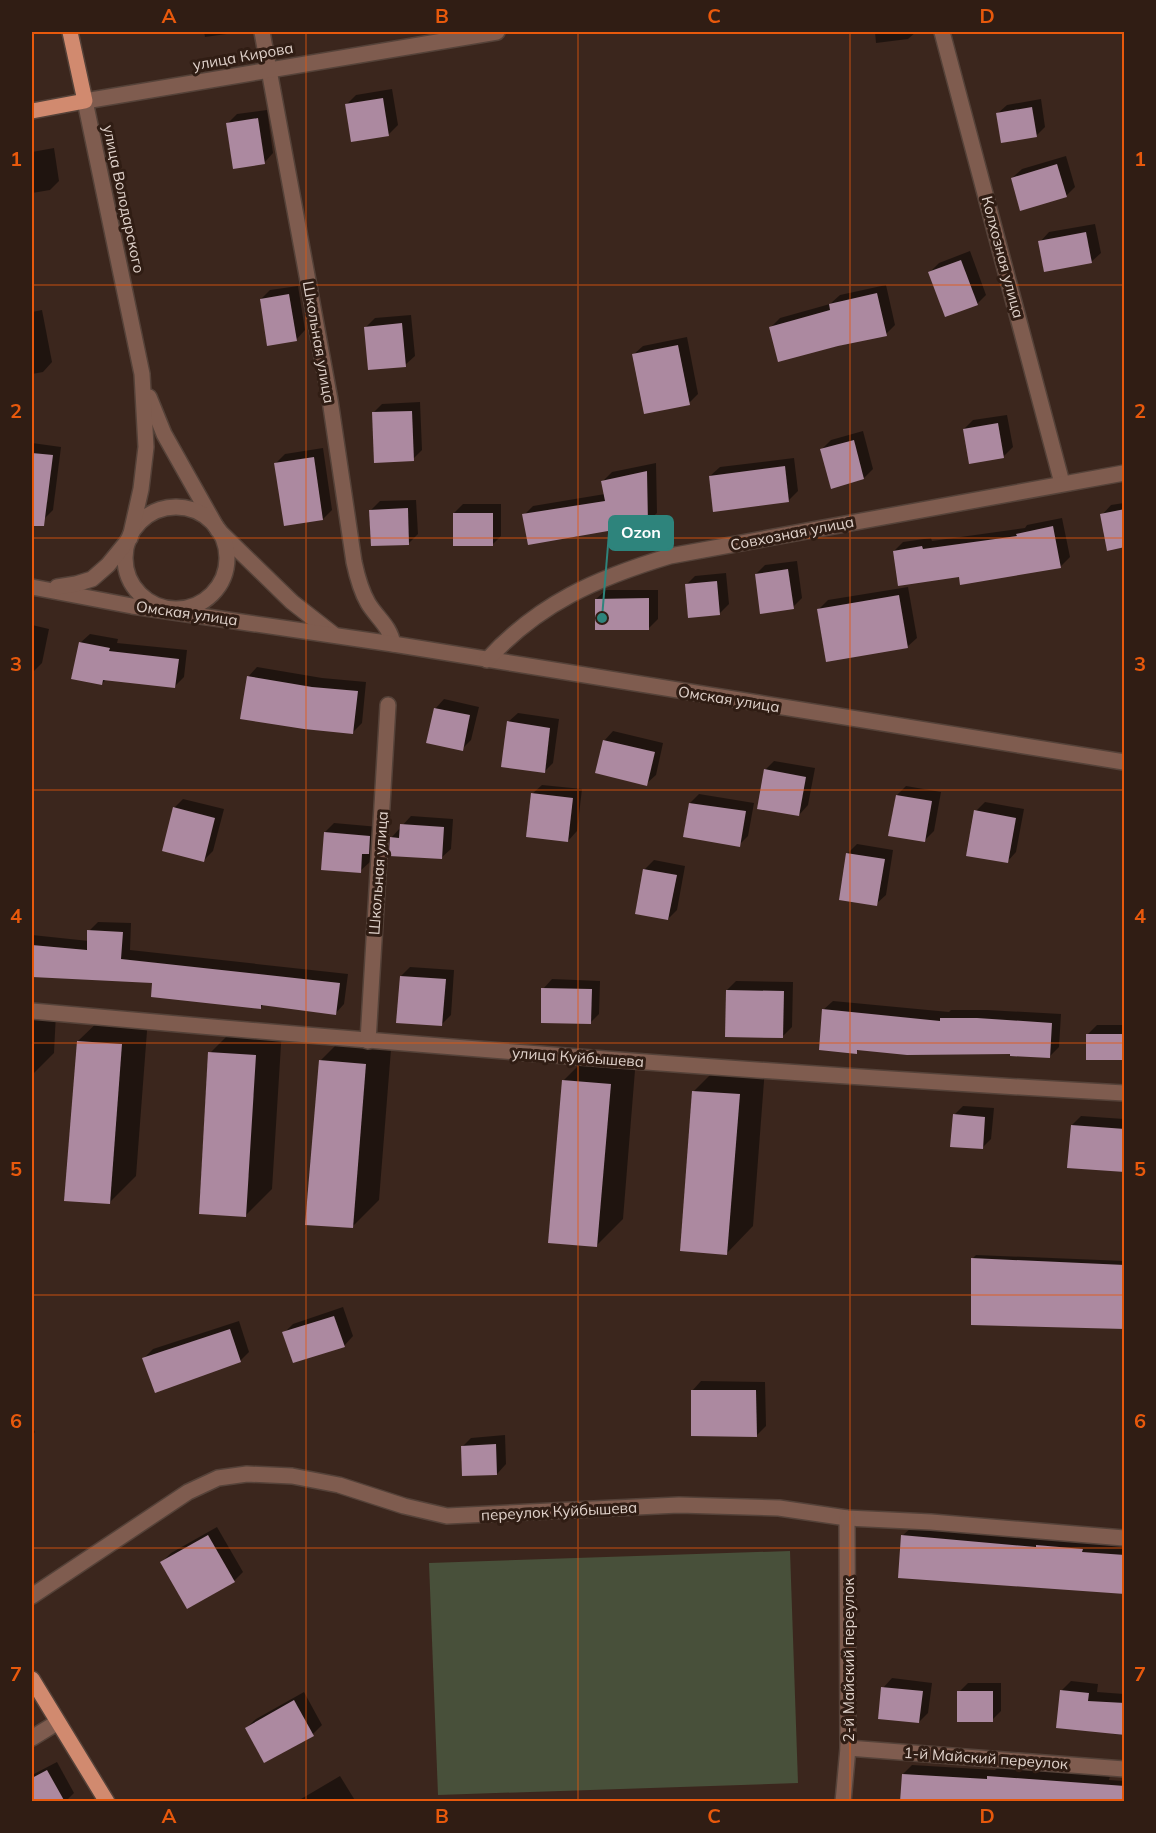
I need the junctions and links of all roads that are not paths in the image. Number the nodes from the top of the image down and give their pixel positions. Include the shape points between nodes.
1 (70, 32) edge
2 (262, 32) edge
3 (497, 32) edge
4 (942, 32) edge
5 (269, 70) junction
6 (85, 101) junction
7 (32, 111) edge
8 (142, 374) junction
9 (1125, 473) edge
10 (1062, 483) junction
11 (219, 530) junction
12 (129, 538) junction
13 (36, 587) edge
14 (170, 610) junction
15 (334, 635) junction
16 (393, 644) junction
17 (487, 660) junction
18 (388, 705) dead end
19 (1125, 762) edge
20 (32, 1011) edge
21 (368, 1041) junction
22 (1125, 1093) edge
23 (847, 1518) junction
24 (1125, 1538) edge
25 (32, 1596) edge
26 (32, 1679) edge
27 (58, 1722) junction
28 (32, 1738) edge
29 (848, 1748) junction
30 (1125, 1769) edge
31 (107, 1802) edge
32 (843, 1802) edge

1 - 6 main road, улица Володарского
2 - 5 street, Школьная улица
3 - 5 street, улица Кирова
4 - 10 street, Колхозная улица
5 - 6 street, улица Кирова
5 - 16 street, Школьная улица via 330,400 354,562 368,604 391,634
6 - 7 main road, улица Кирова
6 - 8 street, улица Володарского
8 - 11 street, улица Володарского via 164,434
8 - 12 street, улица Володарского via 145,465
9 - 10 street, Совхозная улица
10 - 17 street, Совхозная улица via 670,556 624,570 563,598 508,637
11 - 12 street via 198,512 171,507 146,517
11 - 14 street via 227,555 221,582 203,601 186,609
11 - 15 street, Омская улица via 292,602
12 - 13 street, Омская улица via 92,579
12 - 14 street via 126,560 131,581 149,601
13 - 14 street, Омская улица
14 - 15 street, Омская улица
15 - 16 street, Омская улица
16 - 17 street, Омская улица
17 - 19 street, Омская улица
18 - 21 street, Школьная улица
20 - 21 street, улица Куйбышева
21 - 22 street, улица Куйбышева
23 - 24 street, переулок Куйбышева via 931,1521
23 - 25 street, переулок Куйбышева via 779,1508 678,1505 447,1516 339,1485 292,1476 247,1474 218,1478 188,1492
23 - 29 street, 2-й Майский переулок
26 - 27 main road
27 - 28 street
27 - 31 main road
29 - 30 street, 1-й Майский переулок
29 - 32 street, 2-й Майский переулок

